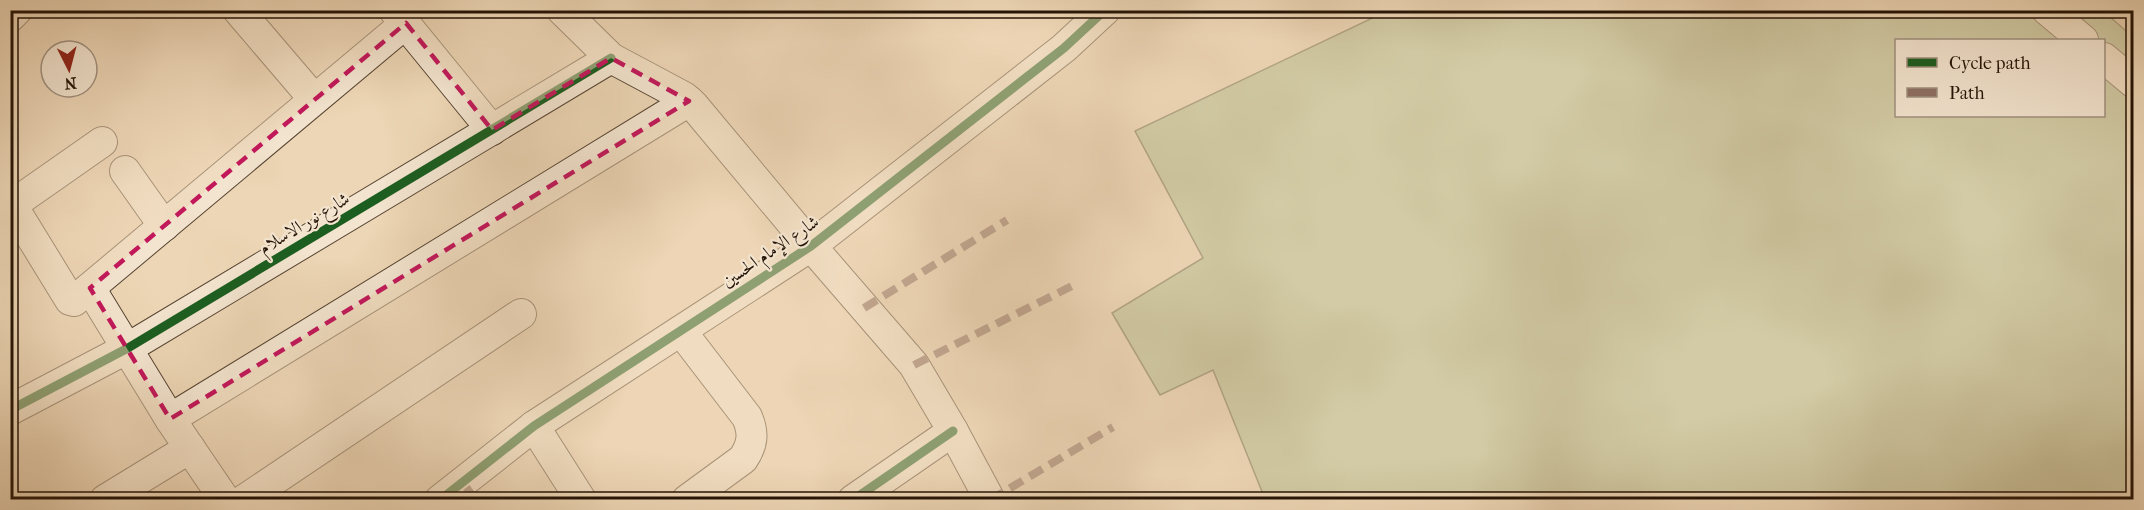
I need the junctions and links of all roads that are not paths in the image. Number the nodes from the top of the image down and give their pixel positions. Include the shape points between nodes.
1 (17, 10) edge
2 (238, 10) edge
3 (562, 10) edge
4 (1105, 10) edge
5 (2047, 10) edge
6 (10, 17) edge
7 (400, 17) edge
8 (2082, 39) edge
9 (611, 58) junction
10 (2105, 60) edge
11 (2133, 83) edge
12 (314, 99) junction
13 (689, 100) junction
14 (492, 130) junction
15 (102, 142) dead end
16 (125, 171) dead end
17 (11, 203) edge
18 (164, 226) junction
19 (811, 246) junction
20 (90, 288) junction
21 (522, 314) dead end
22 (681, 331) junction
23 (128, 348) junction
24 (10, 410) edge
25 (170, 419) junction
26 (534, 426) junction
27 (953, 431) junction
28 (190, 448) junction
29 (105, 500) edge
30 (225, 500) edge
31 (244, 500) edge
32 (440, 500) edge
33 (581, 500) edge
34 (687, 500) edge
35 (853, 500) edge
36 (990, 500) edge

1 - 6 street
2 - 12 street
3 - 9 street
4 - 19 street, شارع الإمام الحسين via 1064,48
5 - 8 street
7 - 12 street
7 - 14 street
9 - 13 street
9 - 14 street, شارع نور الاسلام
10 - 11 street
12 - 18 street
13 - 19 street
13 - 25 street
14 - 23 street, شارع نور الاسلام
15 - 17 street
16 - 18 street
17 - 20 street via 70,300
18 - 20 street
19 - 22 street, شارع الإمام الحسين
19 - 27 street via 914,365
20 - 23 street
21 - 31 street
22 - 26 street, شارع الإمام الحسين
22 - 34 street via 747,417 752,439 743,459
23 - 24 street, شارع نور الاسلام
23 - 25 street
25 - 28 street
26 - 32 street, شارع الإمام الحسين
26 - 33 street
27 - 35 street
27 - 36 street
28 - 29 street
28 - 30 street

